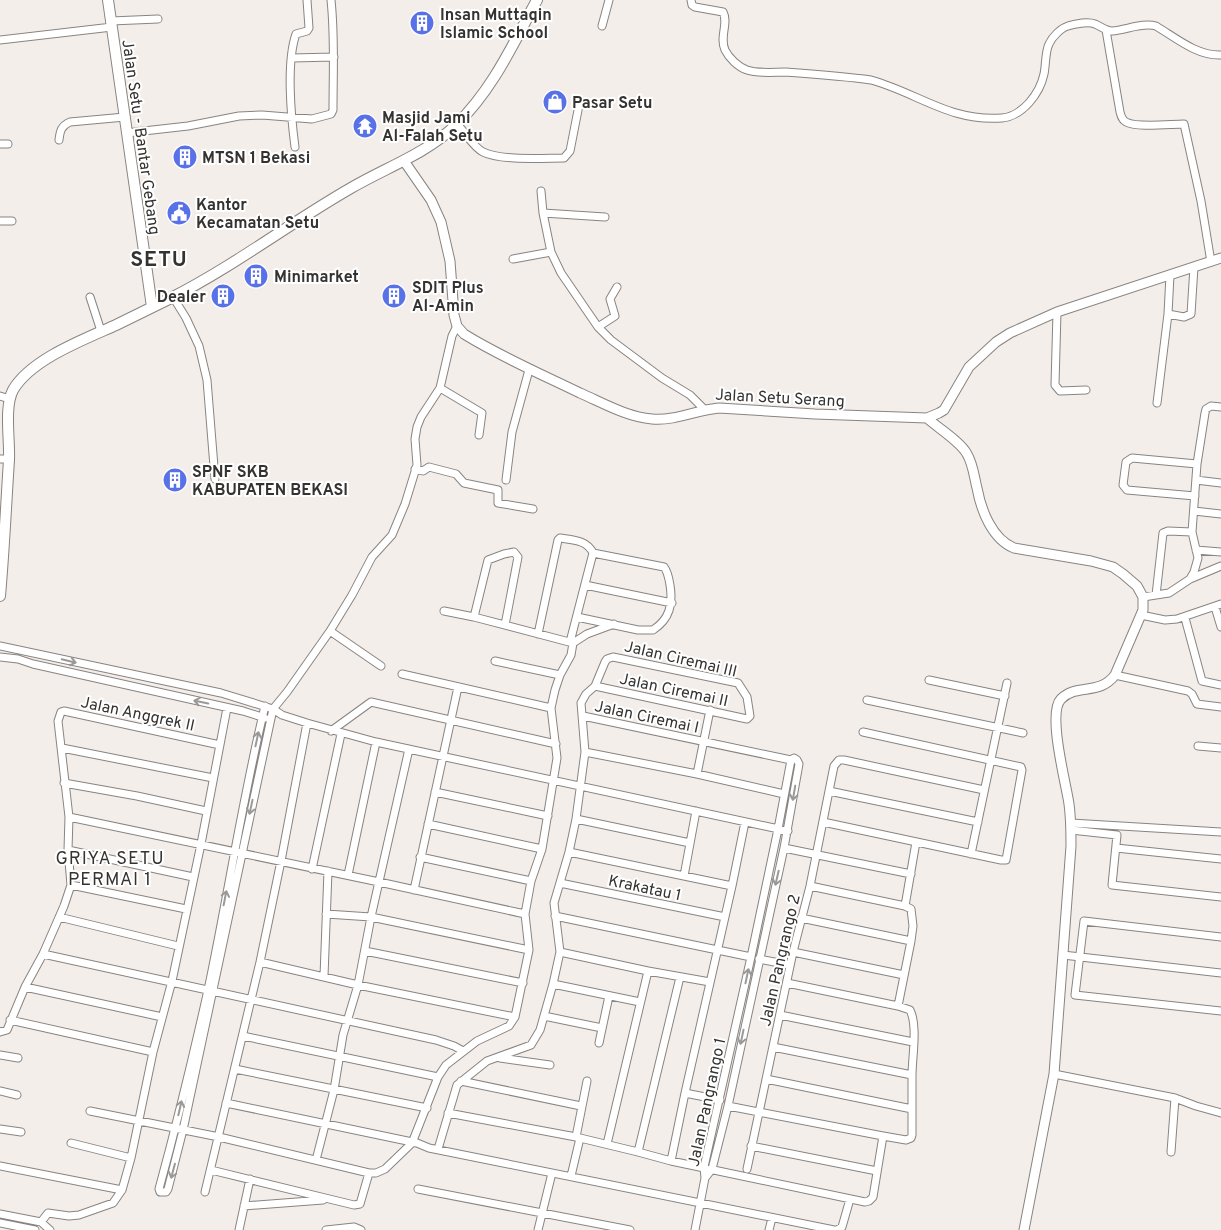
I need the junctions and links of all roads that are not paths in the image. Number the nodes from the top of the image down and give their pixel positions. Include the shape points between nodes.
1 (108, 0) edge
2 (307, 0) edge
3 (331, 0) edge
4 (537, 0) edge
5 (609, 0) edge
6 (691, 0) edge
7 (158, 19) dead end
8 (112, 24) junction
9 (602, 26) dead end
10 (1106, 30) junction
11 (0, 40) edge
12 (1221, 55) edge
13 (334, 57) junction
14 (292, 58) junction
15 (580, 100) dead end
16 (291, 116) junction
17 (125, 117) junction
18 (457, 124) junction
19 (126, 133) junction
20 (59, 140) dead end
21 (295, 147) dead end
22 (404, 161) junction
23 (541, 191) dead end
24 (543, 213) junction
25 (605, 217) dead end
26 (12, 221) dead end
27 (0, 222) edge
28 (551, 252) junction
29 (1221, 258) edge
30 (513, 259) dead end
31 (1210, 262) junction
32 (1194, 267) junction
33 (1170, 275) junction
34 (617, 287) dead end
35 (90, 297) dead end
36 (173, 297) junction
37 (152, 307) junction
38 (1057, 312) junction
39 (1168, 314) junction
40 (457, 326) junction
41 (598, 327) junction
42 (101, 331) junction
43 (529, 370) junction
44 (440, 388) junction
45 (1086, 390) dead end
46 (5, 397) edge
47 (1157, 403) dead end
48 (1221, 407) edge
49 (704, 409) junction
50 (927, 418) junction
51 (478, 435) dead end
52 (4, 459) edge
53 (1197, 464) junction
54 (416, 469) junction
55 (215, 478) dead end
56 (506, 480) dead end
57 (1196, 480) junction
58 (1221, 482) edge
59 (1195, 496) junction
60 (533, 509) dead end
61 (1194, 511) junction
62 (1221, 514) edge
63 (2, 517) edge
64 (1192, 532) junction
65 (1196, 550) junction
66 (1221, 552) edge
67 (593, 553) junction
68 (1221, 566) edge
69 (1, 573) edge
70 (1190, 580) junction
71 (585, 585) junction
72 (1156, 595) junction
73 (0, 596) edge
74 (1143, 597) junction
75 (672, 602) junction
76 (1218, 605) edge
77 (444, 611) dead end
78 (1141, 615) junction
79 (474, 617) junction
80 (577, 617) junction
81 (1185, 618) junction
82 (614, 624) junction
83 (505, 626) junction
84 (1221, 627) edge
85 (330, 631) junction
86 (538, 634) junction
87 (572, 643) junction
88 (0, 646) edge
89 (0, 657) edge
90 (495, 660) dead end
91 (381, 666) dead end
92 (402, 674) dead end
93 (560, 675) junction
94 (1115, 675) junction
95 (930, 680) dead end
96 (1007, 684) dead end
97 (1221, 685) edge
98 (595, 686) junction
99 (458, 687) junction
100 (1005, 696) junction
101 (867, 700) dead end
102 (265, 706) junction
103 (1221, 707) edge
104 (227, 708) junction
105 (273, 708) junction
106 (551, 708) junction
107 (710, 710) junction
108 (282, 716) junction
109 (583, 716) junction
110 (262, 717) junction
111 (270, 719) junction
112 (748, 719) joint
113 (451, 721) junction
114 (306, 723) junction
115 (998, 728) junction
116 (331, 731) junction
117 (863, 732) dead end
118 (1023, 733) dead end
119 (342, 734) junction
120 (376, 742) junction
121 (704, 742) junction
122 (556, 744) junction
123 (220, 745) junction
124 (1198, 746) dead end
125 (62, 748) junction
126 (1221, 748) edge
127 (409, 749) junction
128 (585, 752) junction
129 (442, 757) junction
130 (790, 760) junction
131 (991, 760) junction
132 (697, 774) junction
133 (213, 778) junction
134 (557, 782) junction
135 (64, 783) junction
136 (578, 786) junction
137 (984, 790) junction
138 (829, 791) junction
139 (435, 792) junction
140 (784, 794) junction
141 (206, 811) junction
142 (696, 811) junction
143 (548, 816) junction
144 (69, 817) junction
145 (576, 819) junction
146 (745, 822) junction
147 (823, 822) junction
148 (978, 822) junction
149 (428, 824) junction
150 (1071, 827) junction
151 (778, 829) junction
152 (788, 831) junction
153 (1221, 832) edge
154 (916, 842) junction
155 (690, 843) junction
156 (201, 844) junction
157 (784, 848) junction
158 (1116, 848) junction
159 (542, 849) junction
160 (68, 850) junction
161 (234, 851) junction
162 (569, 852) junction
163 (242, 853) junction
164 (816, 854) junction
165 (971, 854) junction
166 (420, 857) junction
167 (1221, 860) edge
168 (281, 861) junction
169 (312, 868) junction
170 (328, 871) junction
171 (911, 874) junction
172 (193, 876) junction
173 (348, 876) junction
174 (684, 876) junction
175 (532, 881) junction
176 (379, 882) junction
177 (560, 884) junction
178 (71, 885) junction
179 (732, 886) junction
180 (810, 886) junction
181 (414, 890) junction
182 (1221, 897) edge
183 (904, 906) junction
184 (186, 909) junction
185 (326, 914) junction
186 (525, 914) junction
187 (555, 916) junction
188 (59, 917) junction
189 (370, 917) junction
190 (725, 917) junction
191 (801, 918) junction
192 (1221, 937) edge
193 (911, 941) junction
194 (178, 946) junction
195 (529, 950) junction
196 (364, 951) junction
197 (718, 951) junction
198 (560, 952) junction
199 (793, 952) junction
200 (43, 954) junction
201 (1063, 955) junction
202 (751, 957) junction
203 (1079, 957) junction
204 (759, 959) junction
205 (260, 962) junction
206 (790, 965) junction
207 (648, 971) junction
208 (1221, 973) edge
209 (904, 975) junction
210 (324, 976) junction
211 (680, 977) junction
212 (172, 981) junction
213 (710, 982) junction
214 (523, 983) junction
215 (787, 983) junction
216 (554, 984) junction
217 (358, 985) junction
218 (25, 987) junction
219 (211, 990) junction
220 (609, 996) junction
221 (251, 998) junction
222 (640, 1002) junction
223 (898, 1006) junction
224 (1221, 1011) edge
225 (780, 1015) junction
226 (544, 1016) junction
227 (162, 1017) junction
228 (515, 1017) junction
229 (10, 1020) junction
230 (349, 1020) junction
231 (602, 1028) junction
232 (0, 1032) edge
233 (243, 1036) junction
234 (913, 1042) junction
235 (599, 1043) dead end
236 (773, 1047) junction
237 (463, 1051) junction
238 (153, 1052) junction
239 (0, 1055) edge
240 (339, 1055) junction
241 (497, 1057) junction
242 (18, 1058) dead end
243 (550, 1065) dead end
244 (235, 1069) junction
245 (1054, 1074) junction
246 (912, 1075) junction
247 (438, 1077) junction
248 (766, 1079) junction
249 (461, 1081) junction
250 (587, 1081) dead end
251 (0, 1090) edge
252 (334, 1090) junction
253 (684, 1093) junction
254 (17, 1095) dead end
255 (1175, 1098) junction
256 (720, 1100) junction
257 (226, 1103) junction
258 (581, 1106) junction
259 (728, 1106) junction
260 (427, 1108) junction
261 (912, 1109) junction
262 (90, 1111) dead end
263 (448, 1113) junction
264 (759, 1113) junction
265 (1221, 1113) edge
266 (139, 1121) junction
267 (325, 1123) junction
268 (0, 1128) edge
269 (175, 1129) junction
270 (183, 1130) junction
271 (21, 1132) dead end
272 (882, 1136) junction
273 (219, 1137) junction
274 (578, 1138) junction
275 (71, 1143) dead end
276 (415, 1143) junction
277 (607, 1144) junction
278 (752, 1146) junction
279 (438, 1149) junction
280 (638, 1152) junction
281 (1171, 1152) dead end
282 (131, 1158) junction
283 (316, 1160) junction
284 (671, 1161) junction
285 (0, 1166) edge
286 (704, 1167) junction
287 (712, 1169) junction
288 (747, 1169) dead end
289 (211, 1170) junction
290 (877, 1171) junction
291 (369, 1173) junction
292 (552, 1173) junction
293 (571, 1176) junction
294 (705, 1178) junction
295 (250, 1179) junction
296 (418, 1189) dead end
297 (122, 1190) junction
298 (205, 1192) dead end
299 (329, 1199) junction
300 (850, 1200) junction
301 (700, 1203) junction
302 (244, 1206) junction
303 (0, 1214) edge
304 (542, 1214) junction
305 (772, 1218) junction
306 (41, 1222) junction
307 (0, 1223) edge
308 (810, 1228) edge
309 (35, 1230) edge
310 (50, 1230) edge
311 (239, 1230) edge
312 (326, 1230) edge
313 (361, 1230) edge
314 (538, 1230) edge
315 (630, 1230) edge
316 (695, 1230) edge
317 (770, 1230) edge
318 (835, 1230) edge
319 (1024, 1230) edge

1 - 8 main road, Jalan Setu - Bantar Gebang
2 - 14 street via 309,28 296,34
3 - 13 street
4 - 18 main road via 504,62 478,101
5 - 9 street
6 - 10 street via 694,7 723,12 724,50 745,70 871,80 950,112 977,117 1002,118 1023,108 1041,85 1048,44 1067,26 1091,23
7 - 8 street
8 - 11 street
8 - 17 main road, Jalan Setu - Bantar Gebang
10 - 12 street via 1149,24 1197,50
10 - 31 street via 1123,120 1138,124 1184,124
13 - 14 street
13 - 16 street via 333,112 312,119
14 - 16 street
15 - 18 street via 570,152 564,158 512,157 484,152
16 - 19 street via 239,116
16 - 21 street
17 - 19 main road, Jalan Setu - Bantar Gebang
17 - 20 street via 70,122 60,130
18 - 22 main road
19 - 37 main road, Jalan Setu - Bantar Gebang
22 - 36 main road via 353,187
22 - 40 street via 437,210 447,242
23 - 24 street
24 - 25 street
24 - 28 street
26 - 27 street
28 - 30 street
28 - 41 street via 561,273
29 - 31 street
31 - 32 street
32 - 33 street
32 - 39 street via 1191,314 1184,317
33 - 38 street
33 - 39 street
34 - 41 street via 610,299 615,316
35 - 42 street
36 - 37 main road
36 - 55 street via 199,346 207,380
37 - 42 main road
38 - 45 street via 1055,385 1060,391
38 - 50 street via 996,342 969,367 944,410
39 - 47 street
40 - 43 street, Jalan Setu Serang via 464,334
40 - 44 street
41 - 49 street via 662,378 690,395
42 - 46 main road via 48,357
43 - 49 street, Jalan Setu Serang via 626,413 650,419 666,420
43 - 56 street via 512,432
44 - 51 street via 482,413
44 - 54 street via 417,427 414,439
46 - 52 main road
48 - 53 street via 1206,409
49 - 50 street, Jalan Setu Serang
50 - 74 street via 967,453 991,528 1006,545 1113,567 1132,581
52 - 63 main road
53 - 57 street
53 - 59 street via 1128,460 1123,485 1127,490
54 - 60 street via 423,471 429,467 456,474 464,483 498,490 498,503
54 - 85 street via 392,535 372,557
57 - 58 street
57 - 59 street
59 - 61 street
61 - 62 street
61 - 64 street
63 - 69 main road
64 - 65 street
64 - 72 street via 1168,531 1161,536
65 - 66 street
65 - 70 street via 1197,563
67 - 71 street
67 - 75 street via 664,567 669,576
67 - 86 street via 584,542 558,540
68 - 70 street
69 - 73 main road
70 - 72 street via 1170,593
71 - 75 street
71 - 80 street
72 - 74 street
74 - 78 street
75 - 82 street via 663,621 653,630
76 - 81 street
76 - 84 street
77 - 79 street
78 - 81 street via 1165,620
78 - 94 street
79 - 83 street
79 - 83 street via 488,560 514,552 518,557
80 - 82 street
80 - 87 street
81 - 97 street via 1202,681
82 - 87 street
83 - 86 street
85 - 91 street
85 - 105 street
86 - 87 street
87 - 93 street via 571,655
88 -> 102 street via 221,693
104 -> 89 street
90 - 93 street
92 - 99 street
93 - 106 street
94 - 103 street via 1188,691 1197,704
94 - 150 street via 1105,686 1070,694 1057,704 1057,737
95 - 100 street
96 - 100 street
98 - 107 street, Jalan Ciremai II
98 - 109 street via 582,698
98 - 112 street, Jalan Ciremai III via 610,657 738,683 747,697
99 - 106 street
99 - 113 street
100 - 115 street
101 - 115 street
102 - 105 street
102 - 110 street
104 - 110 street
104 - 123 street
105 - 108 street
105 - 111 street
106 - 122 street
107 - 112 street, Jalan Ciremai II
107 - 121 street
108 - 111 street
108 - 114 street
109 - 121 street, Jalan Ciremai I
109 - 128 street
110 - 111 street
161 -> 110 street
111 -> 163 street
113 - 116 street via 371,702
113 - 122 street
113 - 129 street
114 - 116 street
114 - 168 street
115 - 118 street
115 - 131 street
116 - 119 street
117 - 131 street
119 - 120 street
119 - 169 street
120 - 127 street
120 - 173 street
121 - 130 street, Jalan Ciremai I
121 - 132 street
122 - 134 street
123 - 125 street, Jalan Anggrek II via 62,712 58,721
123 - 133 street
124 - 126 street
125 - 133 street
125 - 135 street, Jalan Anggrek II
127 - 129 street
127 - 176 street
128 - 132 street
128 - 136 street
129 - 134 street
129 - 139 street
130 - 140 street, Jalan Pangrango 1
130 -> 152 street, Jalan Pangrango 1 via 797,760 799,768
131 - 137 street
131 - 165 street via 1020,766 1022,770 1007,856 1006,860 1001,860
132 - 140 street
133 - 141 street
134 - 136 street
134 - 143 street
135 - 141 street
135 - 144 street, Jalan Anggrek II
136 - 142 street
136 - 145 street
137 - 138 street, Jalan Pangrango 2 via 841,760 834,766
137 - 148 street
138 - 147 street, Jalan Pangrango 2
138 - 148 street
139 - 143 street
139 - 149 street
140 - 151 street, Jalan Pangrango 1
141 - 156 street
142 - 146 street
142 - 155 street
143 - 159 street
144 - 156 street
144 - 160 street, Jalan Anggrek II
145 - 155 street
145 - 162 street
146 - 151 street
146 - 179 street
147 - 154 street
147 - 164 street, Jalan Pangrango 2
148 - 165 street
149 - 159 street
149 - 166 street
150 - 153 street
150 - 158 street via 1117,835
150 - 201 street
151 - 152 street
151 - 202 street, Jalan Pangrango 1
152 - 157 street, Jalan Pangrango 1
154 - 165 street
154 - 171 street
155 - 174 street
156 - 161 street
156 - 172 street
157 - 164 street
157 -> 204 street, Jalan Pangrango 1
158 - 167 street
158 - 182 street via 1112,885
159 - 175 street
160 - 172 street
160 - 178 street, Jalan Anggrek II
161 - 163 street
219 -> 161 street
162 - 174 street
162 - 177 street
163 - 168 street
163 - 219 street
164 - 171 street
164 - 180 street, Jalan Pangrango 2
166 - 175 street
166 - 181 street
168 - 169 street
168 - 205 street
169 - 170 street
170 - 173 street
170 - 185 street
171 - 183 street
172 - 184 street
173 - 176 street
174 - 179 street
175 - 186 street
176 - 181 street
176 - 189 street
177 - 187 street via 555,897
177 - 190 street, Krakatau 1
178 - 184 street
178 - 188 street, Jalan Anggrek II
179 - 190 street
180 - 183 street
180 - 191 street, Jalan Pangrango 2
181 - 186 street
183 - 193 street via 911,910
184 - 194 street
185 - 189 street
185 - 210 street
186 - 195 street
187 - 197 street
187 - 198 street
188 - 194 street
188 - 200 street, Jalan Anggrek II
189 - 195 street
189 - 196 street
190 - 197 street
191 - 193 street
191 - 199 street, Jalan Pangrango 2
192 - 203 street via 1084,921
193 - 209 street
194 - 212 street
195 - 214 street
196 - 214 street
196 - 217 street
197 - 202 street
197 - 213 street
198 - 207 street
198 - 216 street
199 - 206 street, Jalan Pangrango 2
199 - 209 street
200 - 212 street
200 - 218 street, Jalan Anggrek II
201 - 203 street
201 - 245 street
256 -> 202 street, Jalan Pangrango 1
203 - 208 street
203 - 224 street via 1075,995
204 - 206 street
204 -> 259 street, Jalan Pangrango 1
205 - 210 street
205 - 221 street
206 - 215 street, Jalan Pangrango 2
207 - 211 street
207 - 222 street
209 - 223 street
210 - 217 street
211 - 213 street
211 - 280 street
212 - 219 street
212 - 227 street
213 - 253 street
214 - 228 street
215 - 223 street
215 - 225 street, Jalan Pangrango 2
216 - 220 street
216 - 226 street
217 - 228 street
217 - 230 street
218 - 227 street
218 - 229 street, Jalan Anggrek II
219 - 221 street
269 -> 219 street
219 - 270 street
220 - 222 street
220 - 231 street
221 - 230 street
221 - 233 street
222 - 277 street
223 - 234 street via 912,1012
225 - 234 street
225 - 236 street, Jalan Pangrango 2
226 - 231 street
226 - 241 street via 531,1045
227 - 238 street
228 - 237 street via 509,1026 477,1040
229 - 232 street, Jalan Anggrek II via 6,1031
229 - 238 street
230 - 237 street via 436,1040
230 - 240 street
231 - 235 street
233 - 240 street
233 - 244 street
234 - 246 street
236 - 246 street
236 - 248 street, Jalan Pangrango 2
237 - 247 street via 446,1065
238 - 266 street
239 - 242 street
240 - 247 street
240 - 252 street
241 - 243 street
241 - 249 street
244 - 252 street
244 - 257 street
245 - 255 street
245 - 319 street
246 - 261 street
247 - 260 street
248 - 261 street
248 - 264 street, Jalan Pangrango 2
249 - 258 street
249 - 263 street
250 - 258 street
251 - 254 street
252 - 260 street
252 - 267 street
253 - 256 street
253 - 284 street
255 - 265 street
255 - 281 street
256 - 286 street, Jalan Pangrango 1
257 - 267 street
257 - 273 street
258 - 274 street
259 - 264 street
259 - 287 street, Jalan Pangrango 1
260 - 276 street
261 - 272 street via 911,1138
262 - 266 street
263 - 274 street
263 - 279 street
264 - 272 street
264 - 278 street, Jalan Pangrango 2
266 - 269 street
266 - 282 street
267 - 276 street
267 - 283 street
268 - 271 street
269 - 270 street
270 -> 269 street via 168,1189 160,1192
270 - 273 street
272 - 290 street
273 - 283 street
273 - 289 street
274 - 277 street
274 - 293 street
275 - 282 street
276 - 279 street
276 - 291 street via 385,1170
277 - 280 street
278 - 288 street, Jalan Pangrango 2
278 - 290 street
279 - 292 street
280 - 284 street
282 - 297 street
283 - 291 street
284 - 286 street
285 - 297 street
286 - 287 street
286 - 294 street, Jalan Pangrango 1
287 - 294 street, Jalan Pangrango 1
287 - 300 street
289 - 295 street
289 - 298 street
290 - 300 street via 873,1197 865,1202
291 - 299 street via 360,1204
292 - 293 street
292 - 304 street
293 - 301 street
294 - 301 street
295 - 299 street
295 - 302 street
296 - 304 street
297 - 306 street via 113,1203 79,1215 48,1213
299 - 302 street
300 - 318 street via 842,1227
301 - 305 street
301 - 316 street
302 - 311 street
303 - 306 street
304 - 314 street
304 - 315 street
305 - 308 street
305 - 317 street
306 - 310 street
307 - 309 street
308 - 318 street
312 - 313 street via 354,1227

